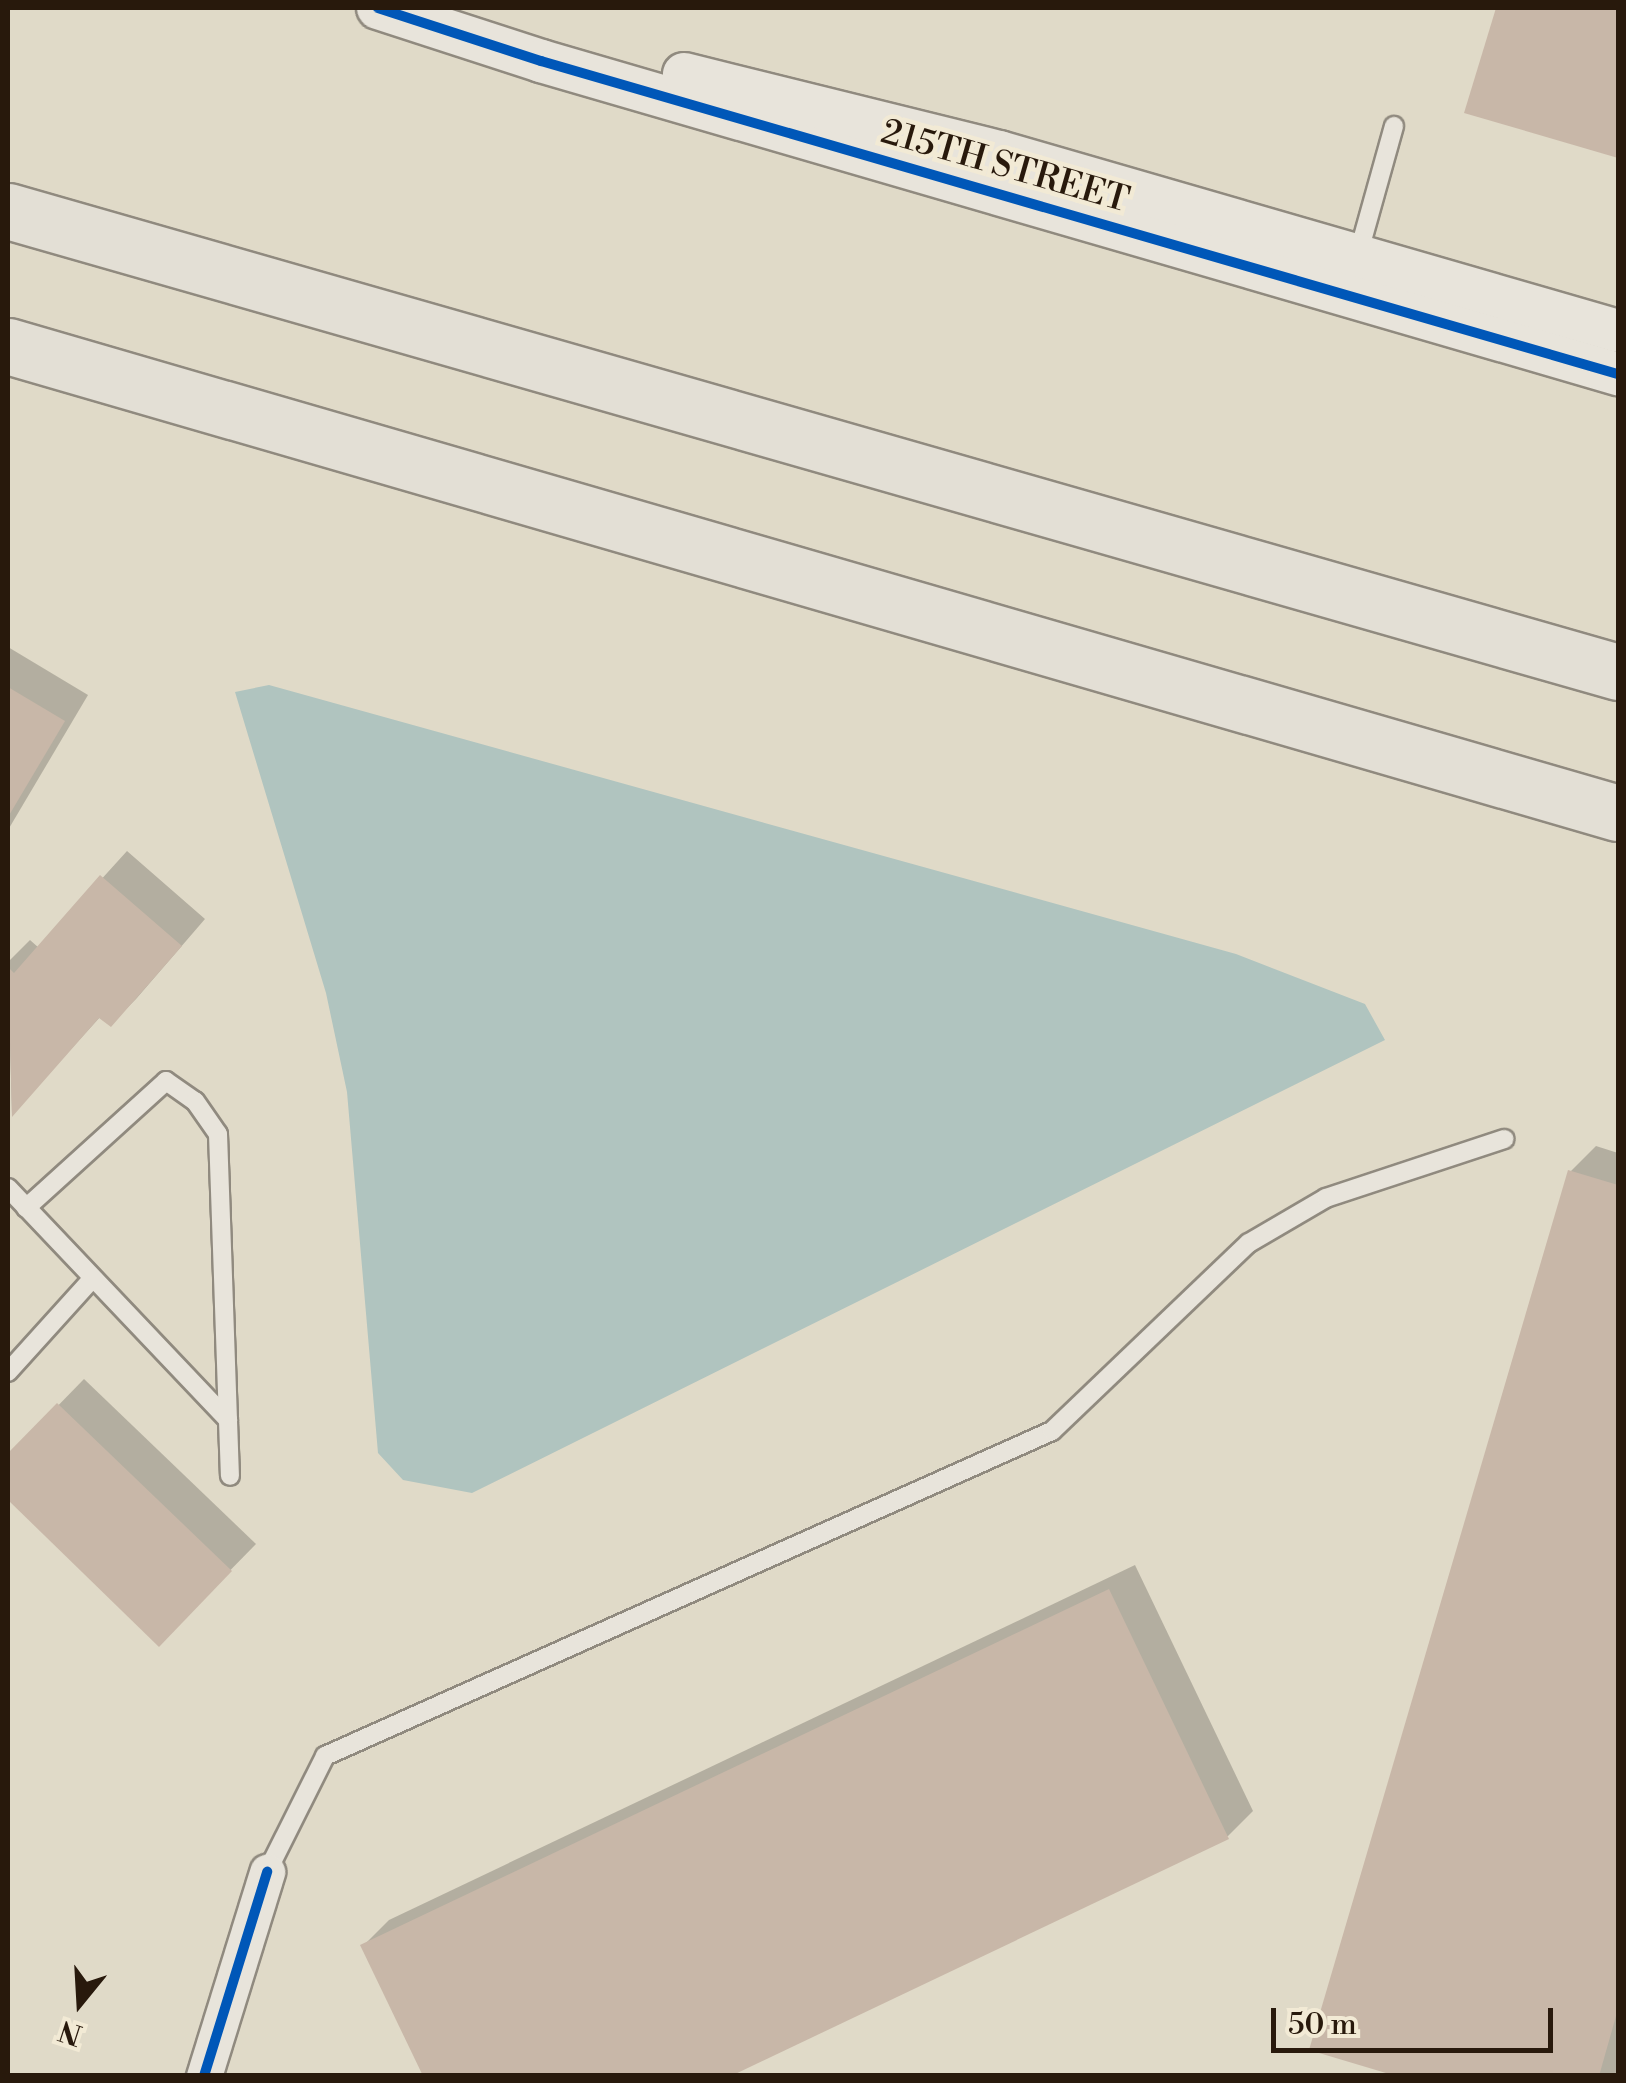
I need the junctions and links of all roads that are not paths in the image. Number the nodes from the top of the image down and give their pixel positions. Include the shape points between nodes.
1 (378, 8) edge
2 (394, 8) edge
3 (1394, 126) dead end
4 (8, 210) edge
5 (1352, 276) junction
6 (1618, 330) edge
7 (8, 346) edge
8 (1618, 374) edge
9 (1618, 672) edge
10 (1618, 813) edge
11 (1504, 1139) dead end
12 (8, 1188) edge
13 (26, 1208) junction
14 (92, 1279) junction
15 (8, 1372) edge
16 (228, 1420) junction
17 (230, 1476) dead end
18 (267, 1872) joint
19 (204, 2076) edge

1 - 5 street, 215TH STREET
2 - 5 street, 215TH STREET via 999,152
3 - 5 lane
4 - 9 highway
5 - 6 street, 215TH STREET
5 - 8 street, 215TH STREET
7 - 10 highway
11 - 18 lane via 1326,1198 1249,1242 1052,1431 325,1756
12 - 13 lane
13 - 14 lane
13 - 16 lane via 166,1080 195,1100 218,1134
14 - 15 lane
14 - 16 lane
16 - 17 lane
18 - 19 street

